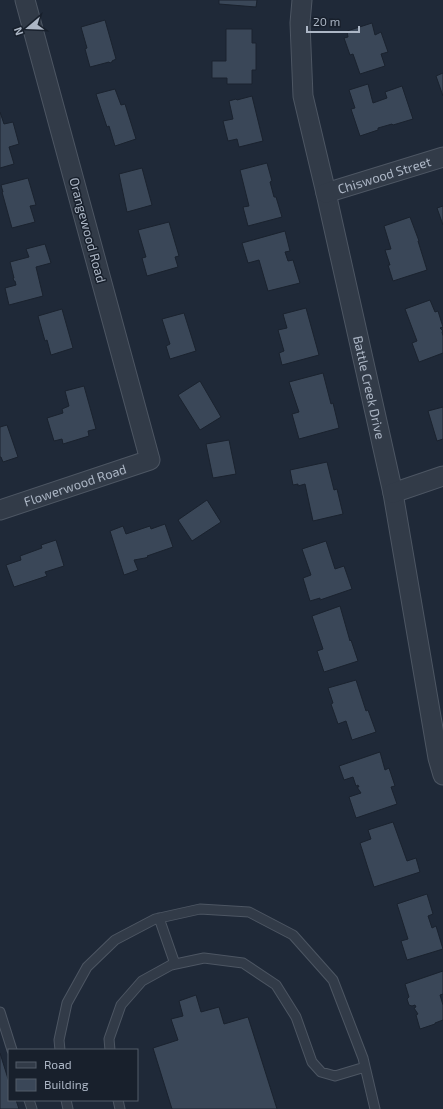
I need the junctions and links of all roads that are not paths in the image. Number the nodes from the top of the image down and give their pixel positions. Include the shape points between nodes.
1 (26, 0) edge
2 (302, 0) edge
3 (443, 157) edge
4 (326, 193) junction
5 (150, 460) joint
6 (443, 476) edge
7 (393, 492) junction
8 (0, 510) edge
9 (441, 764) edge
10 (159, 918) junction
11 (175, 964) junction
12 (0, 1012) edge
13 (12, 1049) edge
14 (60, 1049) edge
15 (110, 1049) edge
16 (365, 1067) junction
17 (374, 1109) edge

1 - 5 street, Orangewood Road
2 - 4 street, Battle Creek Drive via 300,22 303,96
3 - 4 street, Chiswood Street
4 - 7 street, Battle Creek Drive
5 - 8 street, Flowerwood Road
6 - 7 street
7 - 9 street, Battle Creek Drive
10 - 11 lane
10 - 14 lane via 115,940 87,967 67,1003 59,1040
10 - 16 lane via 200,909 249,912 293,935 333,980
11 - 15 lane via 142,981 121,1005 109,1039
11 - 16 lane via 204,958 243,963 276,984 296,1017 312,1062 322,1072 335,1076
12 - 13 lane
16 - 17 lane

